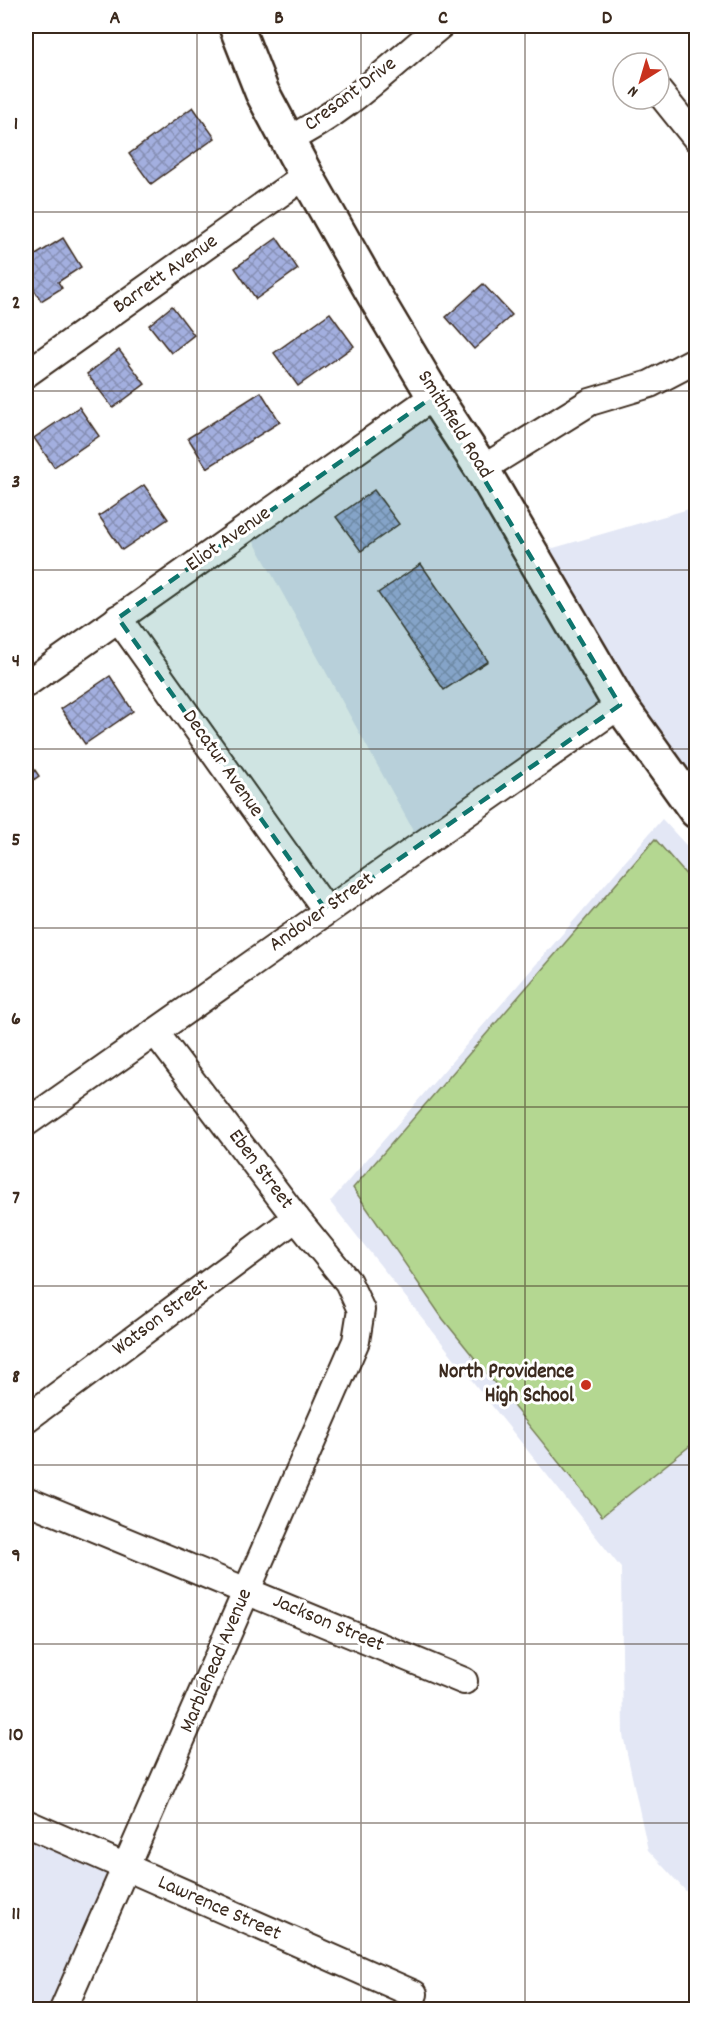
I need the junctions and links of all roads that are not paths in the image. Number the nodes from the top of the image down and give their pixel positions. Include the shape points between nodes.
1 (236, 26) edge
2 (440, 26) edge
3 (671, 107) edge
4 (696, 138) edge
5 (287, 140) junction
6 (306, 175) junction
7 (696, 360) edge
8 (26, 374) edge
9 (434, 396) junction
10 (482, 469) junction
11 (118, 618) junction
12 (26, 684) edge
13 (620, 705) junction
14 (696, 811) edge
15 (326, 910) junction
16 (155, 1032) junction
17 (26, 1123) edge
18 (296, 1218) junction
19 (361, 1310) joint
20 (26, 1419) edge
21 (26, 1500) edge
22 (248, 1590) junction
23 (464, 1682) dead end
24 (26, 1823) edge
25 (127, 1868) junction
26 (414, 1994) dead end
27 (63, 2010) edge

1 - 5 main road, Smithfield Road via 262,92
2 - 5 street, Cresant Drive via 353,98
3 - 4 street
5 - 6 main road, Smithfield Road
6 - 8 street, Barrett Avenue
6 - 9 main road, Smithfield Road
7 - 10 street via 650,384 590,402
9 - 10 main road, Smithfield Road
9 - 11 street, Eliot Avenue
10 - 13 main road, Smithfield Road
11 - 12 street, Eliot Avenue
11 - 15 street, Decatur Avenue
13 - 14 main road, Smithfield Road
13 - 15 street, Andover Street
15 - 16 street, Andover Street
16 - 17 street, Andover Street
16 - 18 street, Eben Street
18 - 19 street, Eben Street via 348,1282
18 - 20 street, Watson Street
19 - 22 street, Marblehead Avenue via 356,1341
21 - 22 street, Jackson Street
22 - 23 street, Jackson Street
22 - 25 street, Marblehead Avenue
24 - 25 street, Lawrence Street
25 - 26 street, Lawrence Street
25 - 27 street, Marblehead Avenue

